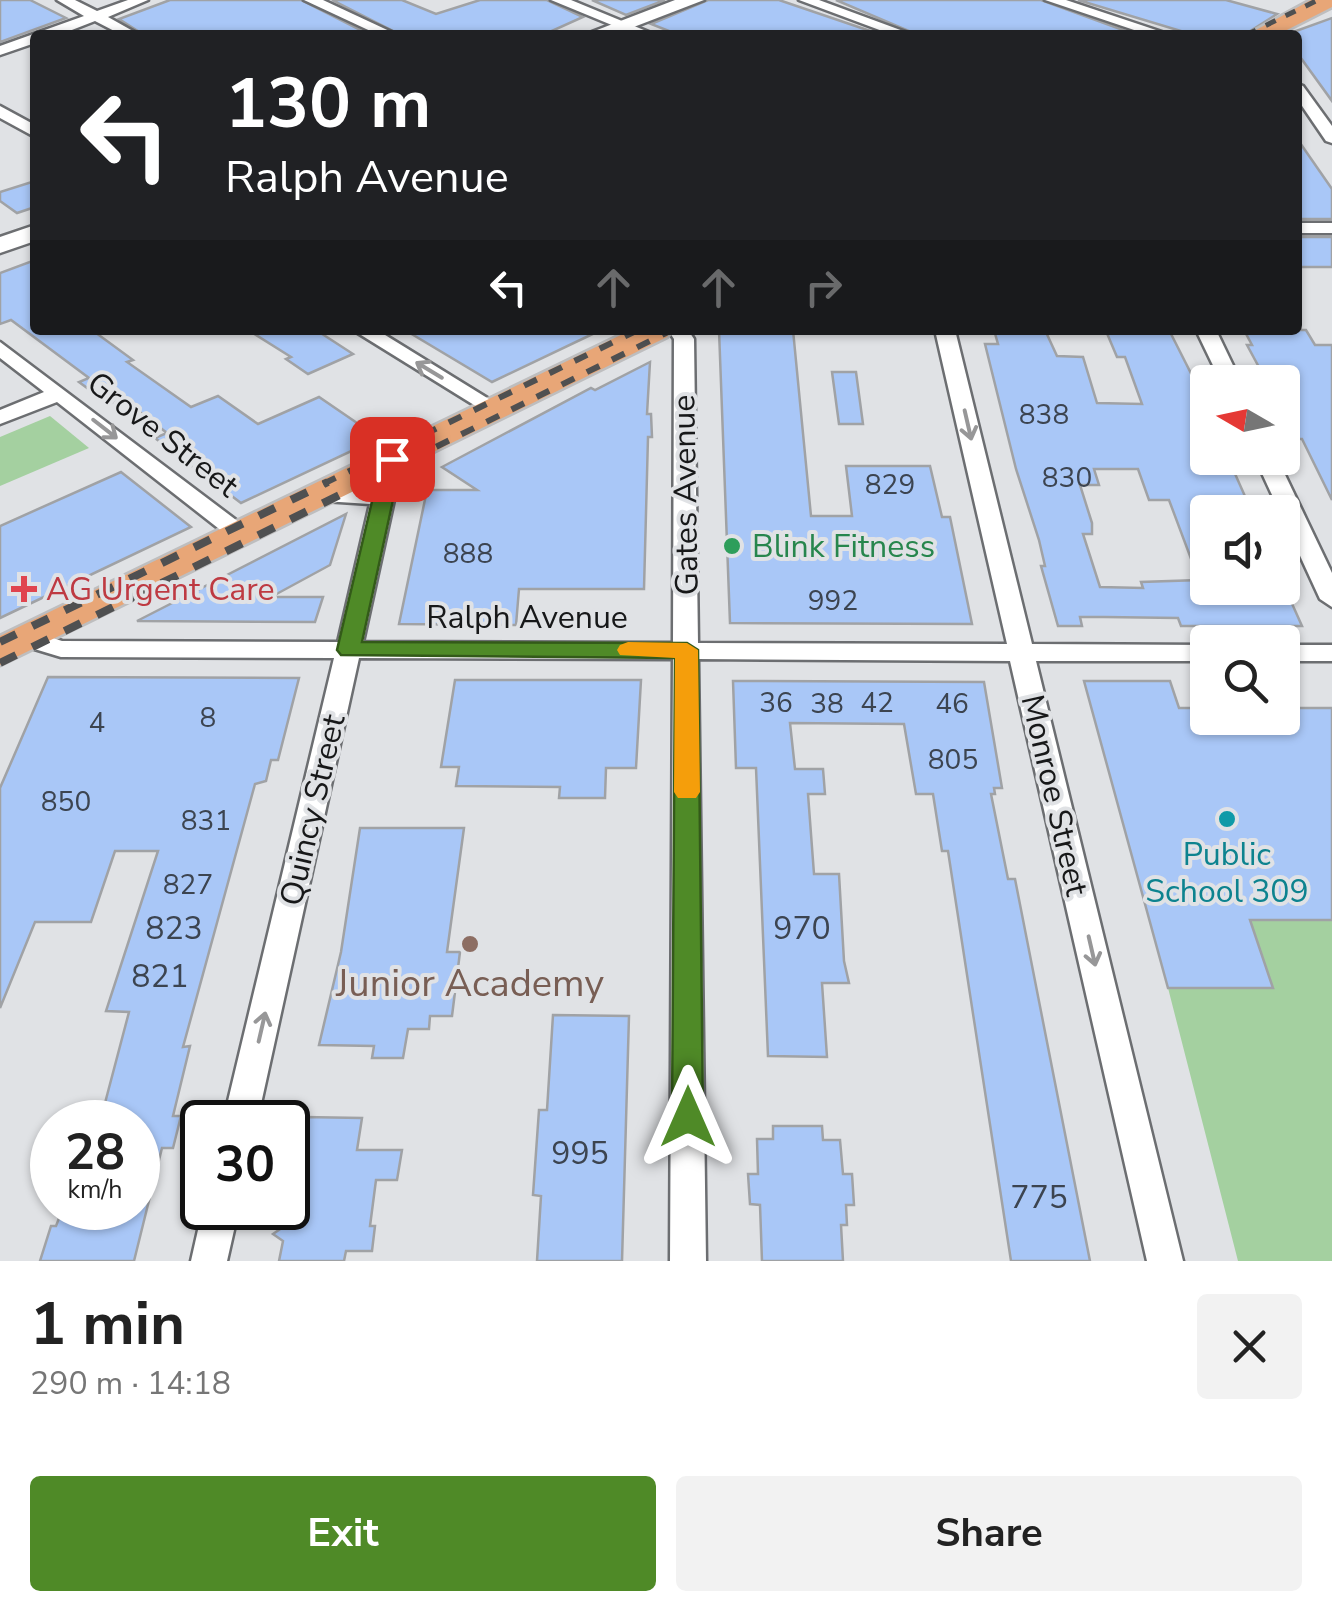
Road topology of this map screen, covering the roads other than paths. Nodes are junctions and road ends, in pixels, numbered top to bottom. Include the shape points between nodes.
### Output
1 (64, 0) edge
2 (141, 0) edge
3 (312, 0) edge
4 (558, 0) edge
5 (694, 0) edge
6 (806, 0) edge
7 (1052, 0) edge
8 (1316, 2) edge
9 (96, 16) junction
10 (622, 25) junction
11 (58, 30) edge
12 (123, 30) edge
13 (380, 30) edge
14 (608, 30) edge
15 (635, 30) edge
16 (893, 30) edge
17 (1148, 30) edge
18 (1270, 30) edge
19 (30, 40) edge
20 (0, 51) edge
21 (1302, 95) edge
22 (0, 111) edge
23 (30, 129) edge
24 (1332, 138) edge
25 (1302, 228) edge
26 (1332, 228) edge
27 (30, 234) edge
28 (0, 245) edge
29 (371, 335) edge
30 (646, 335) edge
31 (681, 335) edge
32 (946, 335) edge
33 (1208, 335) edge
34 (0, 348) edge
35 (1223, 365) edge
36 (59, 394) junction
37 (494, 409) junction
38 (0, 418) edge
39 (392, 459) junction
40 (1274, 475) edge
41 (324, 494) junction
42 (383, 498) junction
43 (240, 534) junction
44 (1332, 599) edge
45 (14, 645) edge
46 (349, 650) junction
47 (687, 650) junction
48 (1022, 652) junction
49 (1190, 653) edge
50 (1300, 653) edge
51 (1332, 654) edge
52 (245, 1100) edge
53 (216, 1230) edge
54 (209, 1261) edge
55 (688, 1261) edge
56 (1165, 1261) edge

1 - 9 street
2 - 9 street
3 - 13 street
4 - 10 street
5 - 10 main road
6 - 16 street
7 - 17 street
8 - 18 main road
9 - 11 street
9 - 12 street
10 - 14 main road
10 - 15 street
19 - 20 street
21 - 24 street
22 - 23 street
25 - 26 street
27 - 28 main road
37 -> 29 street
30 - 37 main road
31 - 47 street, Gates Avenue
32 -> 48 street, Monroe Street
33 - 35 street
34 - 36 street, Grove Street
36 - 38 street
36 -> 43 street, Grove Street
37 - 39 main road
39 - 41 main road
39 - 42 street, Quincy Street
40 - 44 street
41 - 42 street
41 - 43 main road
42 - 46 street, Quincy Street
43 - 45 main road
45 - 46 street, Ralph Avenue
46 - 47 street, Ralph Avenue
52 -> 46 street, Quincy Street
47 - 48 street, Ralph Avenue
47 - 55 street, Gates Avenue
48 - 49 street, Ralph Avenue
48 -> 56 street, Monroe Street
50 - 51 street
53 - 54 street

